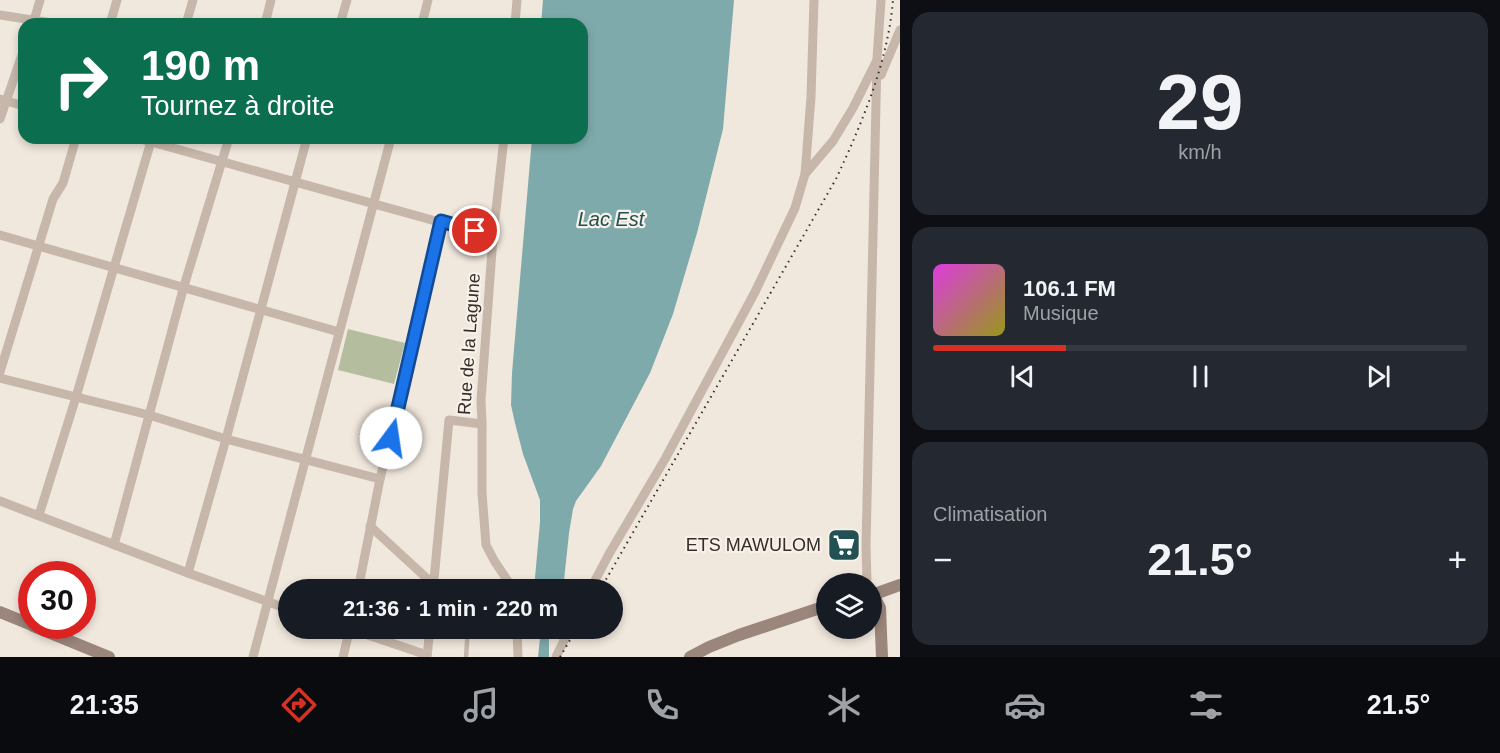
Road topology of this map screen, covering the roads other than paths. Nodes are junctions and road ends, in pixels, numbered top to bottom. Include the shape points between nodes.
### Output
1 (40, 0) edge
2 (117, 0) edge
3 (193, 0) edge
4 (272, 0) edge
5 (347, 0) edge
6 (428, 0) edge
7 (517, 0) edge
8 (814, 0) edge
9 (881, 0) edge
10 (0, 15) edge
11 (35, 18) edge
12 (112, 18) edge
13 (188, 18) edge
14 (267, 18) edge
15 (342, 18) edge
16 (424, 18) edge
17 (516, 18) edge
18 (18, 19) edge
19 (900, 30) edge
20 (878, 59) junction
21 (18, 64) edge
22 (878, 82) junction
23 (3, 100) edge
24 (18, 104) edge
25 (0, 119) edge
26 (74, 144) edge
27 (151, 144) edge
28 (165, 144) edge
29 (227, 144) edge
30 (305, 144) edge
31 (389, 144) edge
32 (503, 144) edge
33 (221, 162) junction
34 (805, 174) junction
35 (295, 182) junction
36 (374, 203) junction
37 (441, 221) junction
38 (0, 235) edge
39 (492, 237) junction
40 (38, 246) junction
41 (114, 267) junction
42 (184, 286) junction
43 (260, 308) junction
44 (339, 332) junction
45 (0, 372) edge
46 (0, 378) edge
47 (76, 398) junction
48 (149, 415) junction
49 (482, 424) junction
50 (226, 439) junction
51 (305, 460) junction
52 (381, 479) junction
53 (0, 501) edge
54 (39, 515) junction
55 (370, 526) junction
56 (114, 545) junction
57 (188, 573) junction
58 (869, 573) edge
59 (360, 579) edge
60 (425, 579) edge
61 (434, 579) edge
62 (507, 579) edge
63 (596, 579) edge
64 (900, 585) edge
65 (882, 589) edge
66 (267, 602) junction
67 (278, 606) edge
68 (816, 609) edge
69 (0, 612) edge
70 (18, 619) edge
71 (66, 639) edge
72 (347, 639) edge
73 (378, 639) edge
74 (429, 639) edge
75 (467, 639) edge
76 (518, 639) edge
77 (565, 639) edge
78 (881, 639) edge
79 (427, 656) edge
80 (109, 657) edge
81 (253, 657) edge
82 (343, 657) edge
83 (466, 657) edge
84 (518, 657) edge
85 (556, 657) edge
86 (690, 657) edge
87 (882, 657) edge

1 - 11 street
2 - 12 street
3 - 13 street
4 - 14 street
5 - 15 street
6 - 16 street
7 - 17 street
8 - 34 street
9 - 20 street
10 - 18 street
19 - 22 street
20 - 22 street
20 - 34 street via 838,133
21 - 23 street
22 - 58 street
23 - 24 street
23 - 25 street
26 - 40 street
27 - 41 street
28 - 33 street
29 - 33 street
30 - 35 street
31 - 36 street
32 - 39 street, Rue de la Lagune
33 - 35 street
33 - 42 street
34 - 63 street via 795,208 755,292
35 - 36 street
35 - 43 street
36 - 37 street
36 - 44 street
37 - 39 street
37 - 52 street
38 - 40 street
39 - 49 street, Rue de la Lagune
40 - 41 street
40 - 45 street
41 - 42 street
41 - 47 street
42 - 43 street
42 - 48 street
43 - 44 street
43 - 50 street
44 - 51 street
46 - 47 street
47 - 48 street
47 - 54 street
48 - 50 street
48 - 56 street
49 - 61 street, Rue de la Lagune via 449,420
49 - 62 street via 486,545
50 - 51 street
50 - 57 street
51 - 52 street
51 - 66 street
52 - 55 street
53 - 54 street
54 - 56 street
55 - 59 street
55 - 60 street
56 - 57 street
57 - 66 street
64 - 65 main road
66 - 67 street
66 - 81 street
68 - 86 main road via 739,635
69 - 70 main road
71 - 80 main road
72 - 82 street
73 - 79 street
74 - 79 street
75 - 83 lane
76 - 84 street
77 - 85 street
78 - 87 main road

